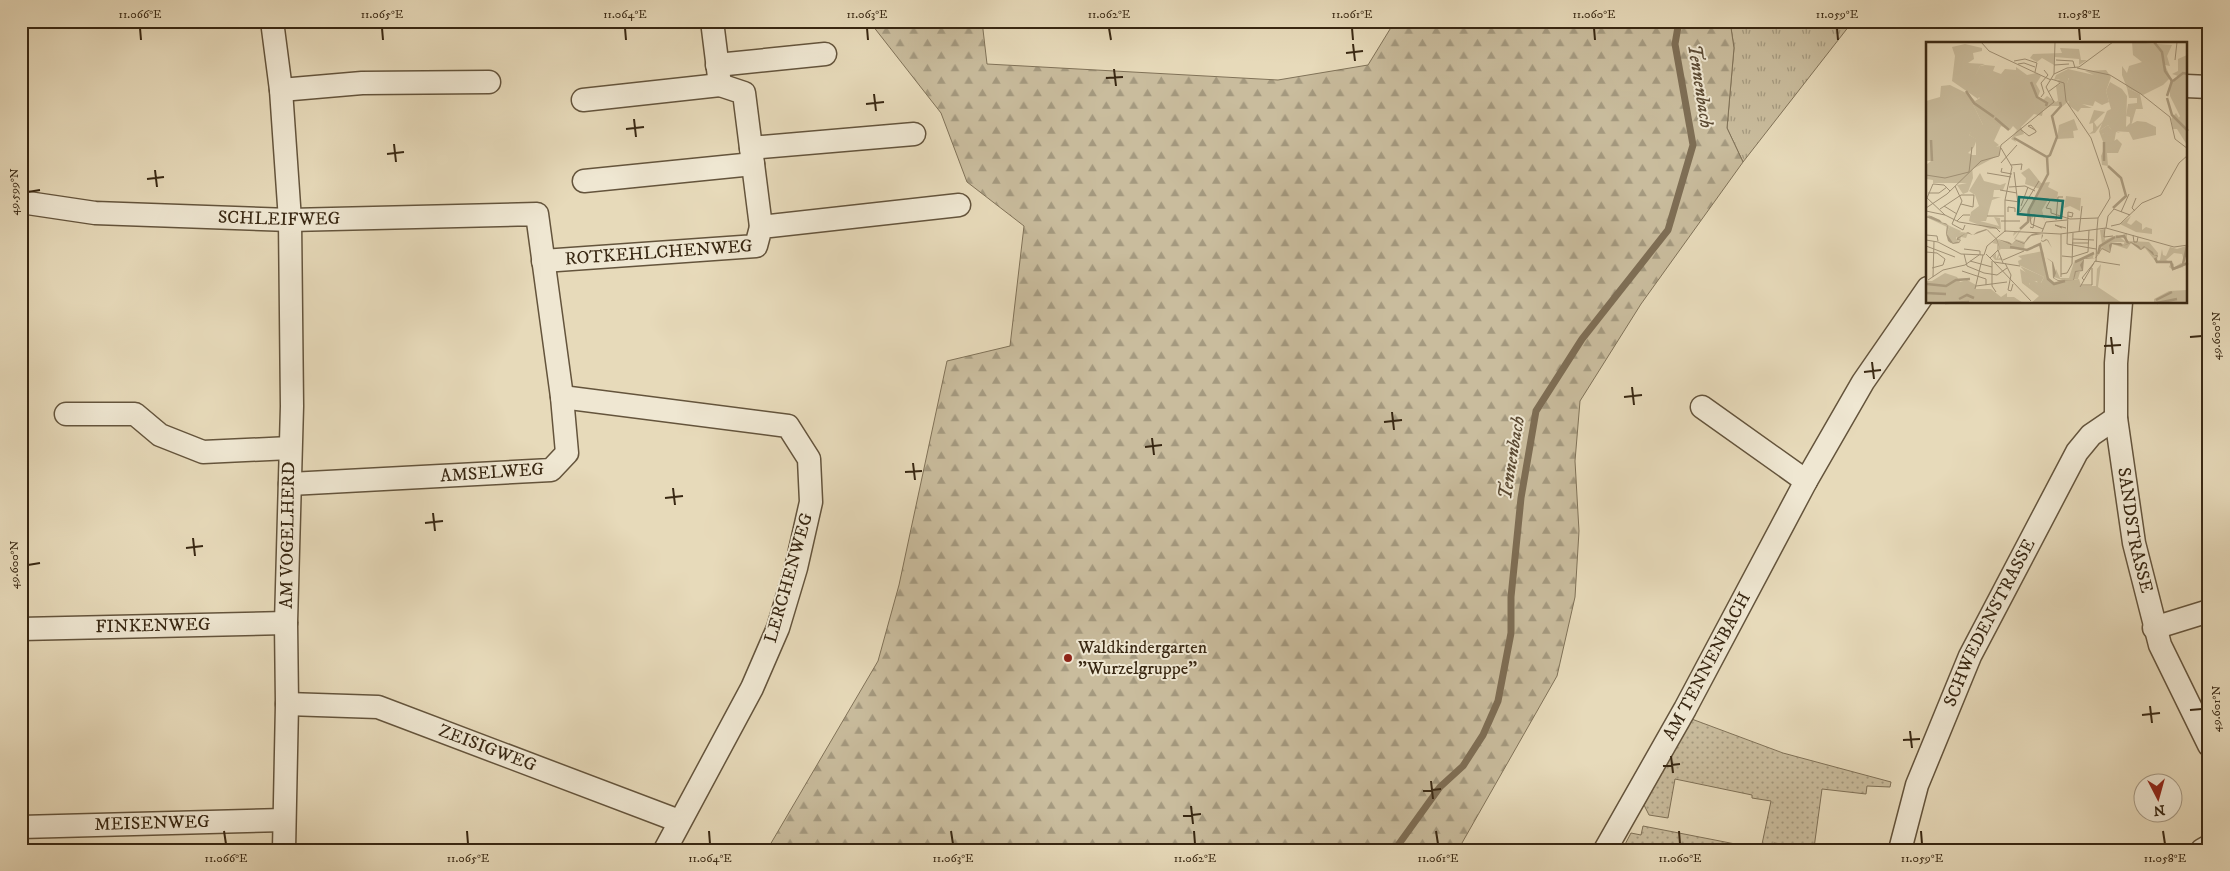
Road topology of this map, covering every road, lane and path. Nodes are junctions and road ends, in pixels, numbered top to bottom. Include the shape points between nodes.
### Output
1 (272, 21) edge
2 (712, 21) edge
3 (825, 54) dead end
4 (719, 75) junction
5 (489, 82) dead end
6 (2188, 86) edge
7 (2209, 87) edge
8 (281, 90) junction
9 (583, 100) dead end
10 (914, 134) dead end
11 (752, 156) junction
12 (584, 181) dead end
13 (21, 202) edge
14 (959, 205) dead end
15 (537, 214) joint
16 (290, 220) junction
17 (761, 227) junction
18 (543, 261) junction
19 (1926, 291) edge
20 (2122, 304) edge
21 (562, 397) junction
22 (1702, 407) dead end
23 (66, 414) dead end
24 (2116, 418) junction
25 (290, 448) junction
26 (1806, 481) junction
27 (290, 484) junction
28 (2209, 611) edge
29 (286, 622) junction
30 (2154, 628) junction
31 (21, 629) edge
32 (288, 704) junction
33 (2209, 745) edge
34 (284, 820) junction
35 (679, 821) junction
36 (21, 827) edge
37 (2209, 846) edge
38 (284, 850) edge
39 (665, 850) edge
40 (1605, 850) edge
41 (1900, 850) edge
42 (2202, 850) edge

1 - 8 street, AM VOGELHERD
2 - 4 street
3 - 4 street, ROTKEHLCHENWEG
4 - 9 street, ROTKEHLCHENWEG
4 - 11 street, ROTKEHLCHENWEG via 744,93
5 - 8 street via 362,83
6 - 7 street
8 - 16 street, AM VOGELHERD
10 - 11 street
11 - 12 street
11 - 17 street, ROTKEHLCHENWEG
13 - 16 street, SCHLEIFWEG via 95,213
14 - 17 street, ROTKEHLCHENWEG
15 - 16 street, SCHLEIFWEG
15 - 18 street, AMSELWEG
16 - 25 street, AM VOGELHERD
17 - 18 street, ROTKEHLCHENWEG via 756,246
18 - 21 street, AMSELWEG
19 - 26 street, AM TENNENBACH via 1863,382
20 - 24 street, SANDSTRASSE via 2116,363
21 - 27 street, AMSELWEG via 567,453 551,470
21 - 35 street, LERCHENWEG via 788,426 809,459 811,502 806,530 778,628 752,688
22 - 26 street
23 - 25 street via 134,414 160,436 203,452
24 - 30 street, SANDSTRASSE via 2134,544
24 - 41 street, SCHWEDENSTRASSE via 2092,435 2077,452 1970,656 1917,785
25 - 27 street, AM VOGELHERD
26 - 40 street, AM TENNENBACH via 1685,709
27 - 29 street, AM VOGELHERD
28 - 30 street
29 - 31 street, FINKENWEG
29 - 32 street, AM VOGELHERD
30 - 33 street, SANDSTRASSE via 2168,664
32 - 34 street, AM VOGELHERD
32 - 35 street, ZEISIGWEG via 378,707
34 - 36 street, MEISENWEG
34 - 38 street, AM VOGELHERD
35 - 39 street, LERCHENWEG
37 - 42 street

